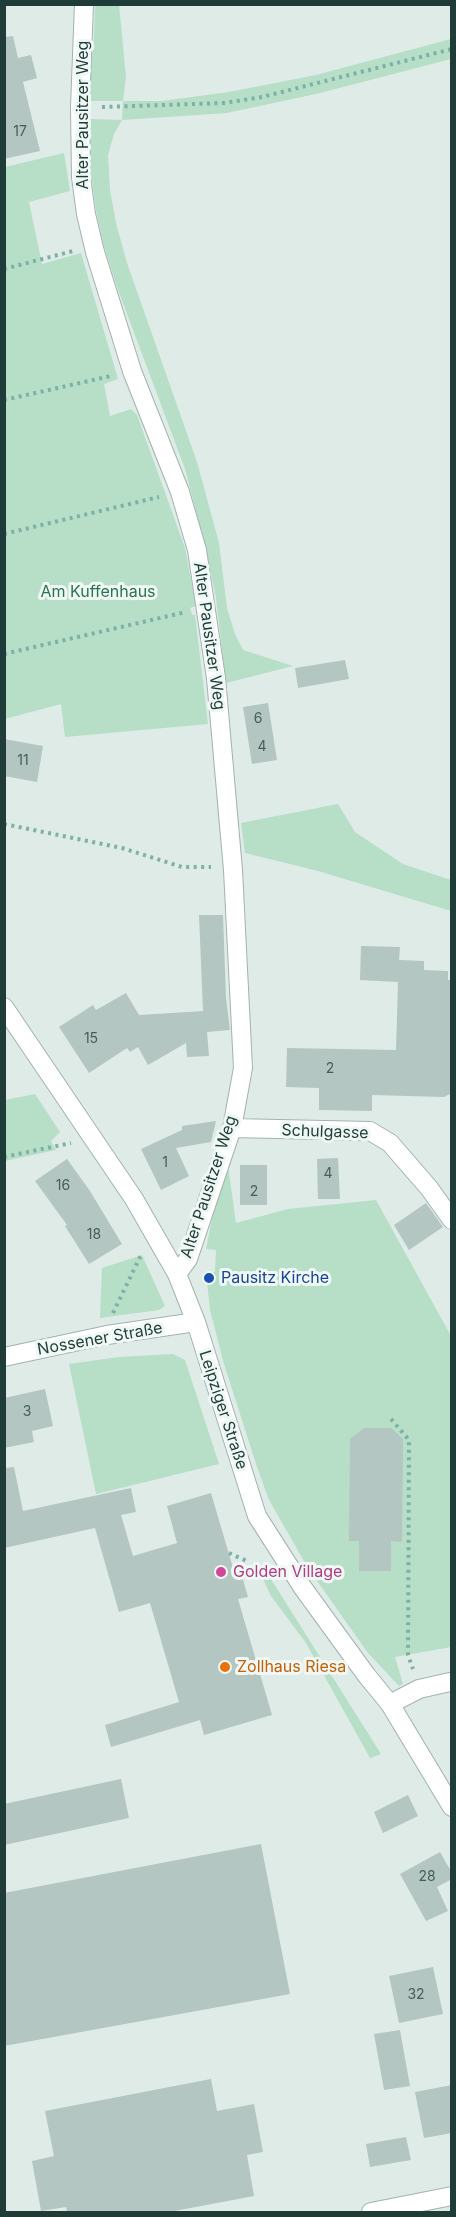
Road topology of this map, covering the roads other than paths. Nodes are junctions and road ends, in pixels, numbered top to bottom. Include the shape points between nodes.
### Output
1 (84, 4) edge
2 (4, 1007) edge
3 (232, 1128) junction
4 (452, 1220) edge
5 (177, 1274) junction
6 (196, 1322) junction
7 (4, 1357) edge
8 (450, 1682) dead end
9 (390, 1704) junction
10 (452, 1807) edge
11 (452, 2196) edge
12 (371, 2212) edge

1 - 3 street, Alter Pausitzer Weg via 81,177 93,243 132,371 198,549 207,607 222,733 243,1068
2 - 5 street, Leipziger Straße via 134,1199
3 - 4 street, Schulgasse via 370,1131 390,1143
3 - 5 street, Alter Pausitzer Weg via 188,1259
5 - 6 street, Leipziger Straße
6 - 7 street, Nossener Straße via 107,1335
6 - 9 street, Leipziger Straße via 257,1516 303,1588
8 - 9 street via 419,1689
9 - 10 street, Leipziger Straße
11 - 12 street

